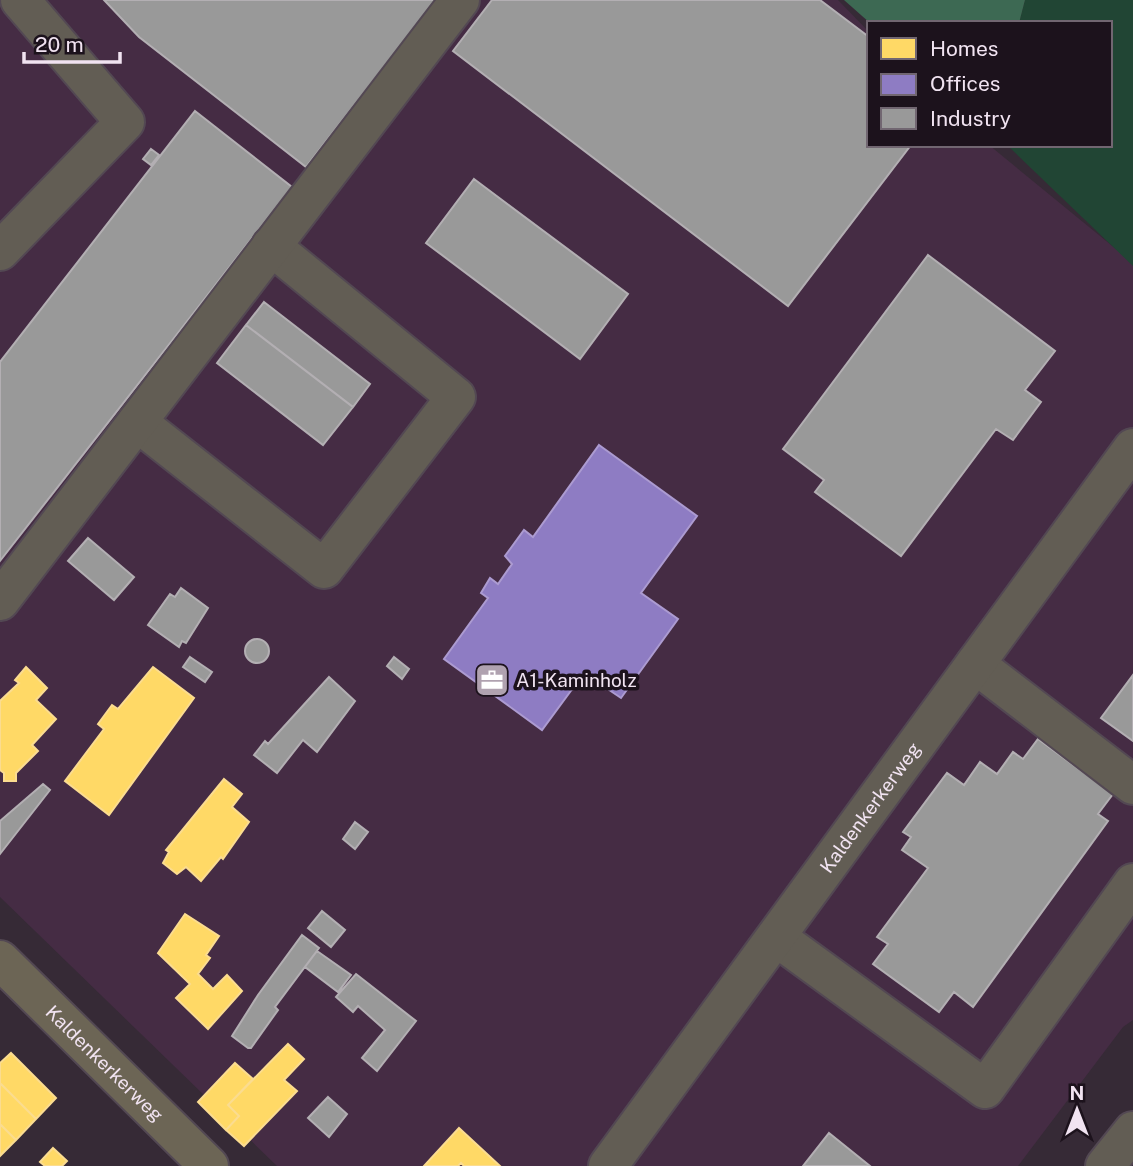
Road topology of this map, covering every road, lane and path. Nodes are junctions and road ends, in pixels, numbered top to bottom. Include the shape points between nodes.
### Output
1 (20, 0) edge
2 (460, 0) edge
3 (271, 246) junction
4 (0, 251) edge
5 (137, 422) junction
6 (1133, 449) edge
7 (0, 601) edge
8 (975, 664) junction
9 (1133, 785) edge
10 (1133, 883) edge
11 (776, 937) junction
12 (0, 960) edge
13 (1133, 1131) edge
14 (209, 1166) edge
15 (608, 1166) edge
16 (1105, 1166) edge

1 - 4 street via 125,122
2 - 3 street
3 - 5 street
3 - 5 street via 456,397 440,419 324,569
5 - 7 street
6 - 8 street, Kaldenkerkerweg
8 - 9 street
8 - 11 street, Kaldenkerkerweg
10 - 11 street via 985,1089
11 - 15 street, Kaldenkerkerweg
12 - 14 main road, Kaldenkerkerweg
13 - 16 street

